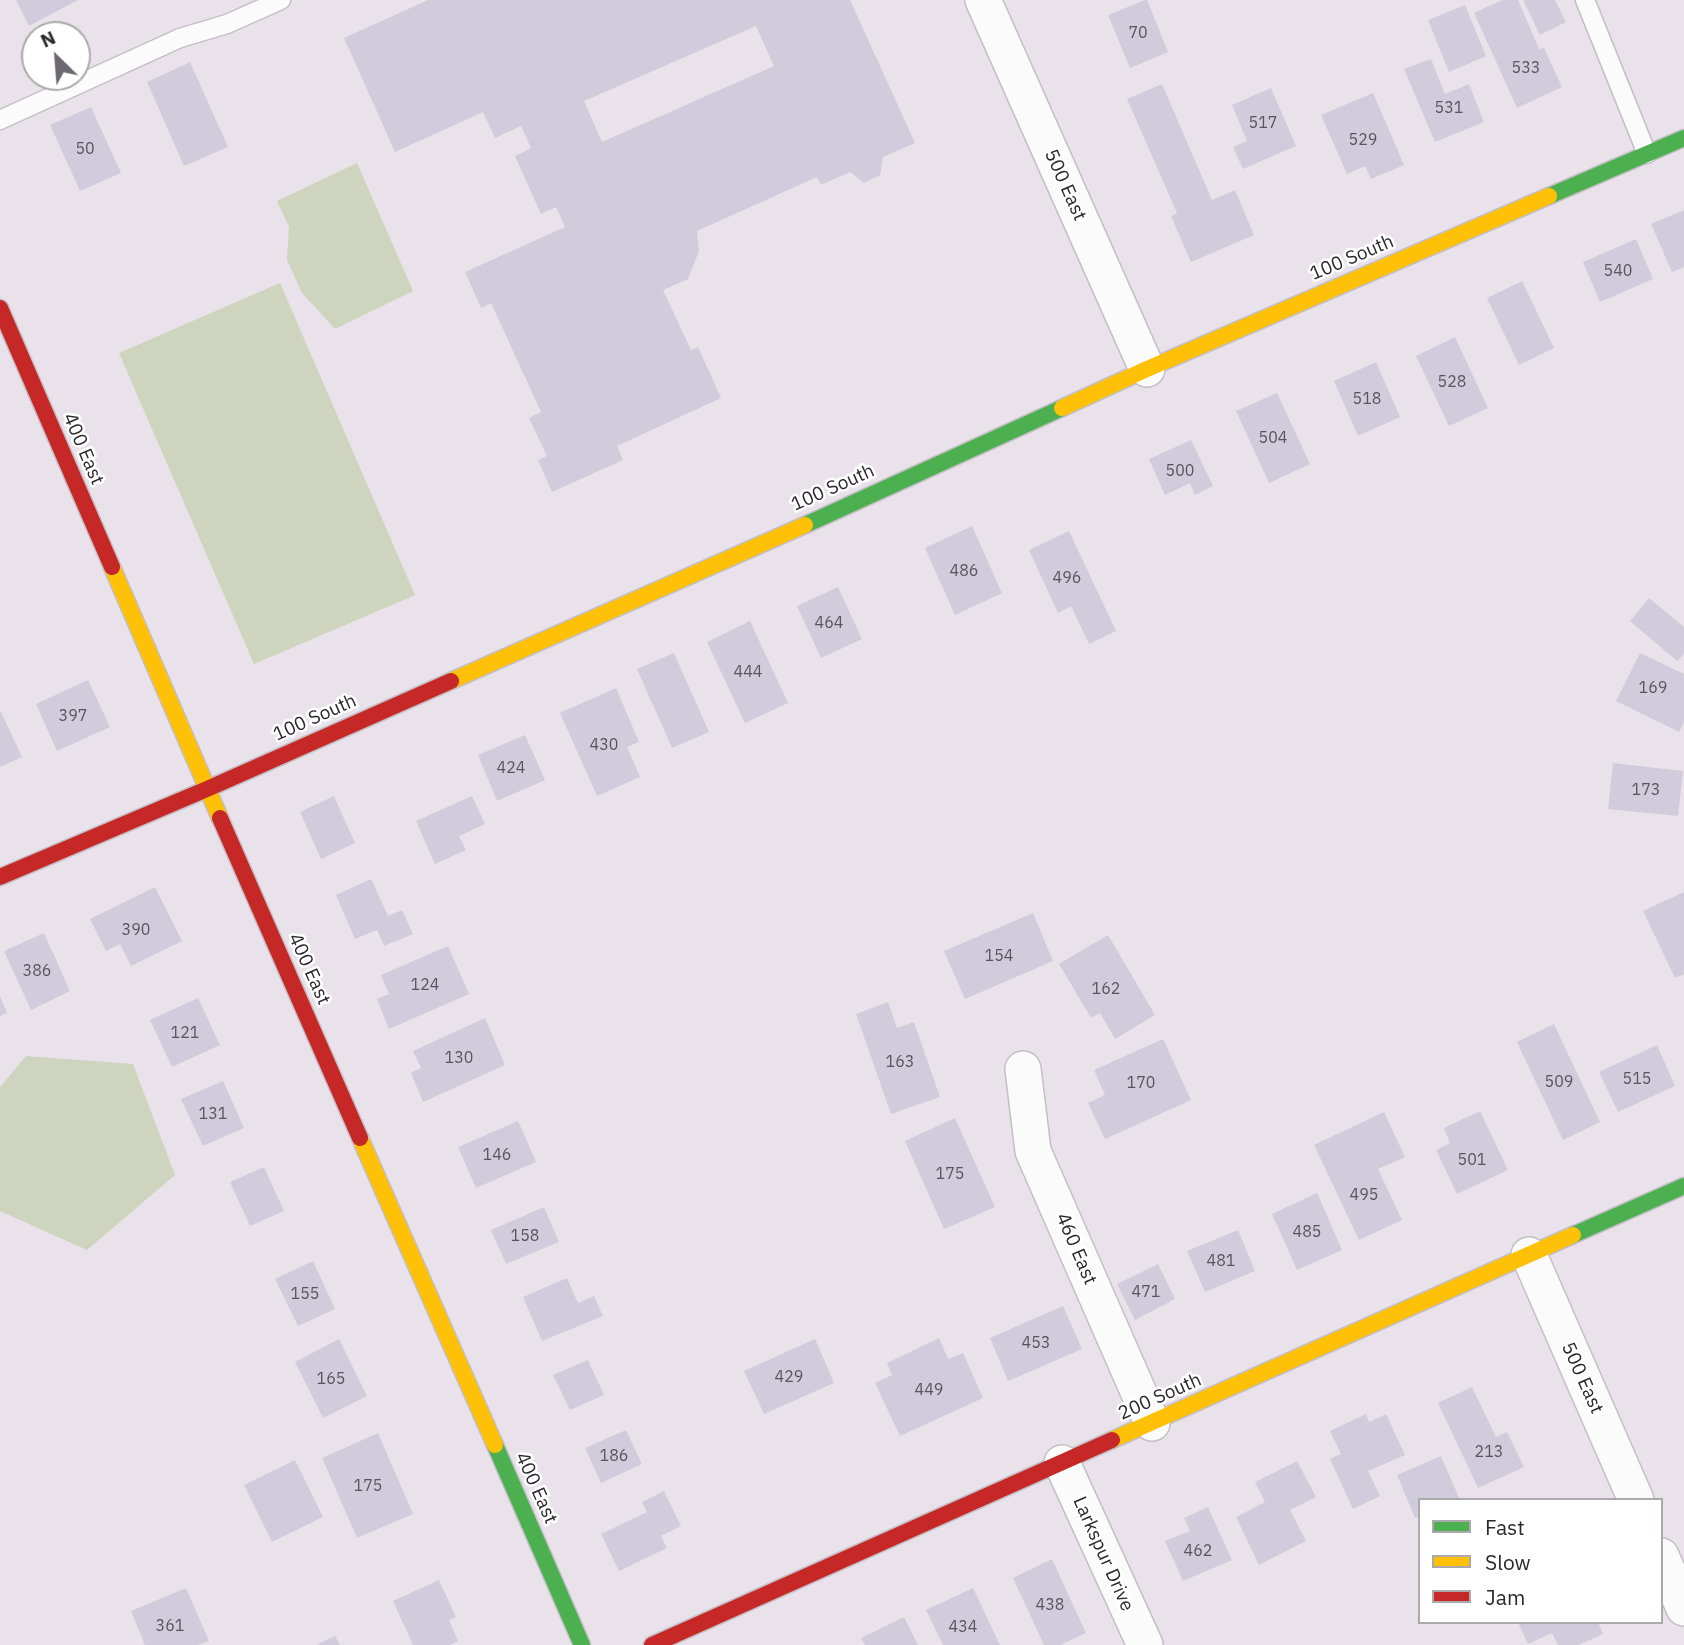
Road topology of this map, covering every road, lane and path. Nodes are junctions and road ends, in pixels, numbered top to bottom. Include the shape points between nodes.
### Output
1 (281, 0) edge
2 (983, 0) edge
3 (1585, 0) edge
4 (0, 120) edge
5 (1684, 138) edge
6 (1647, 154) junction
7 (0, 308) edge
8 (1147, 369) junction
9 (206, 789) junction
10 (0, 877) edge
11 (1023, 1069) dead end
12 (1684, 1186) edge
13 (1529, 1255) junction
14 (1152, 1423) junction
15 (1062, 1463) junction
16 (1635, 1498) edge
17 (1663, 1561) edge
18 (1684, 1608) edge
19 (582, 1645) edge
20 (652, 1645) edge
21 (1145, 1645) edge

1 - 4 lane via 180,38
2 - 8 street, 500 East
3 - 6 lane
5 - 6 street, 100 South
6 - 8 street, 100 South
7 - 9 street, 400 East
8 - 9 street, 100 South
9 - 10 street, 100 South
9 - 19 street, 400 East
11 - 14 street, 460 East via 1033,1151
12 - 13 street, 200 South
13 - 14 street, 200 South
13 - 16 street, 500 East
14 - 15 street, 200 South
15 - 20 street, 200 South
15 - 21 street, Larkspur Drive
17 - 18 street

